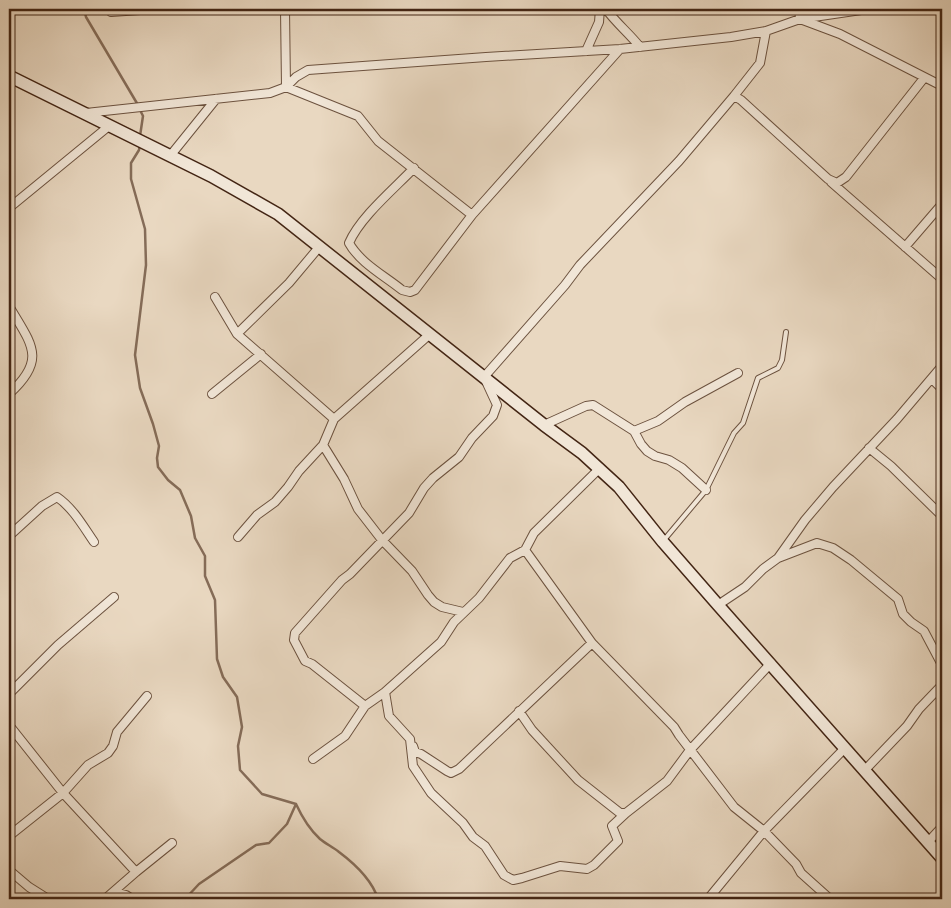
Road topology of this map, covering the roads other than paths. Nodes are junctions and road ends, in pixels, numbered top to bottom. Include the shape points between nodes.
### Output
1 (155, 9) edge
2 (285, 9) edge
3 (600, 9) edge
4 (606, 9) edge
5 (799, 9) edge
6 (868, 9) edge
7 (111, 12) dead end
8 (800, 19) junction
9 (766, 31) junction
10 (640, 47) junction
11 (620, 49) junction
12 (586, 51) junction
13 (9, 76) edge
14 (924, 78) junction
15 (942, 86) edge
16 (286, 87) junction
17 (734, 96) junction
18 (216, 99) junction
19 (84, 113) junction
20 (109, 126) junction
21 (170, 156) junction
22 (414, 168) junction
23 (828, 179) junction
24 (942, 204) edge
25 (9, 208) edge
26 (472, 215) junction
27 (320, 246) junction
28 (905, 247) junction
29 (363, 259) junction
30 (352, 272) junction
31 (942, 279) edge
32 (214, 297) dead end
33 (9, 306) edge
34 (786, 332) dead end
35 (237, 334) junction
36 (430, 334) junction
37 (261, 354) junction
38 (942, 366) edge
39 (738, 373) dead end
40 (484, 377) junction
41 (932, 379) junction
42 (942, 389) edge
43 (9, 394) edge
44 (212, 394) dead end
45 (334, 418) junction
46 (544, 425) junction
47 (634, 431) junction
48 (323, 445) junction
49 (870, 448) junction
50 (600, 468) junction
51 (706, 490) junction
52 (942, 516) edge
53 (9, 536) edge
54 (238, 537) dead end
55 (382, 540) junction
56 (94, 542) dead end
57 (663, 542) junction
58 (525, 550) junction
59 (778, 558) junction
60 (114, 597) dead end
61 (718, 605) junction
62 (463, 612) junction
63 (592, 643) junction
64 (771, 663) junction
65 (942, 665) edge
66 (942, 685) edge
67 (385, 692) junction
68 (9, 694) edge
69 (147, 696) dead end
70 (365, 706) junction
71 (519, 711) junction
72 (9, 725) edge
73 (410, 739) junction
74 (845, 748) junction
75 (690, 750) junction
76 (312, 759) dead end
77 (864, 771) junction
78 (63, 793) junction
79 (626, 812) junction
80 (942, 827) edge
81 (764, 831) junction
82 (9, 836) edge
83 (928, 842) junction
84 (172, 843) dead end
85 (942, 858) edge
86 (9, 870) edge
87 (136, 872) junction
88 (115, 892) junction
89 (48, 899) edge
90 (105, 899) edge
91 (132, 899) edge
92 (708, 899) edge
93 (830, 899) edge

1 - 7 street
2 - 16 street
3 - 12 street via 599,22
4 - 10 street
5 - 8 street
6 - 8 street
8 - 9 street
8 - 14 street via 840,34
9 - 10 street via 731,38
9 - 17 street via 760,63
10 - 11 street
11 - 12 street
11 - 26 street
12 - 16 street via 308,70
13 - 19 main road
14 - 15 street
14 - 23 street via 846,177 837,182
16 - 18 street
16 - 22 street via 358,116 378,141
17 - 23 street
17 - 40 street via 672,168 580,264
18 - 19 street
18 - 21 street
19 - 20 main road
20 - 21 main road
20 - 25 street
21 - 27 main road via 263,205
22 - 26 street
22 - 29 street via 352,235 349,243
23 - 28 street
24 - 28 street
26 - 29 street via 415,290 402,290
27 - 30 main road
27 - 35 street via 289,283
28 - 31 street
29 - 30 street
30 - 36 main road
32 - 35 street
33 - 43 street via 31,344 33,357 29,370
34 - 51 lane via 778,368 758,378 743,423 734,433
35 - 37 street
36 - 40 main road
36 - 45 street
37 - 44 street
37 - 45 street
38 - 41 street
39 - 47 street via 658,421
40 - 46 main road
40 - 55 street via 497,406 492,416 459,457 424,488 409,513
41 - 42 street
41 - 49 street
45 - 48 street
46 - 47 street via 586,406 593,406
46 - 50 main road
47 - 51 street via 647,451 670,460
48 - 54 street via 275,502 257,515
48 - 55 street via 358,509
49 - 52 street
49 - 59 street via 805,520
50 - 57 main road
50 - 58 street via 534,533
51 - 57 lane
53 - 56 street via 57,497
55 - 62 street via 412,571 434,602
55 - 70 street via 299,627 294,640 304,661
57 - 61 main road
58 - 62 street via 510,558 479,598
58 - 63 street
59 - 61 street
59 - 65 street via 817,543 851,560 898,600 903,614 924,631
60 - 68 street via 58,645
61 - 64 main road
62 - 67 street via 441,642
63 - 71 street
63 - 75 street via 674,727
64 - 74 main road
64 - 75 street
66 - 77 street
67 - 70 street
67 - 73 street via 390,716
69 - 78 street via 117,732 108,752 88,765
70 - 76 street via 344,736
71 - 73 street via 460,769 451,773 415,752
71 - 79 street via 532,730 586,788 620,813
72 - 78 street
73 - 79 street via 413,766 431,793 485,846 504,874 513,880 554,866 587,869 594,865 618,841 612,826
74 - 77 main road
74 - 81 street
75 - 79 street via 667,781
75 - 81 street via 734,807
77 - 83 main road
78 - 82 street
78 - 87 street
80 - 83 street
81 - 92 street
81 - 93 street via 801,873
83 - 85 main road
84 - 87 street
86 - 89 street
87 - 88 street
88 - 90 street
88 - 91 street

